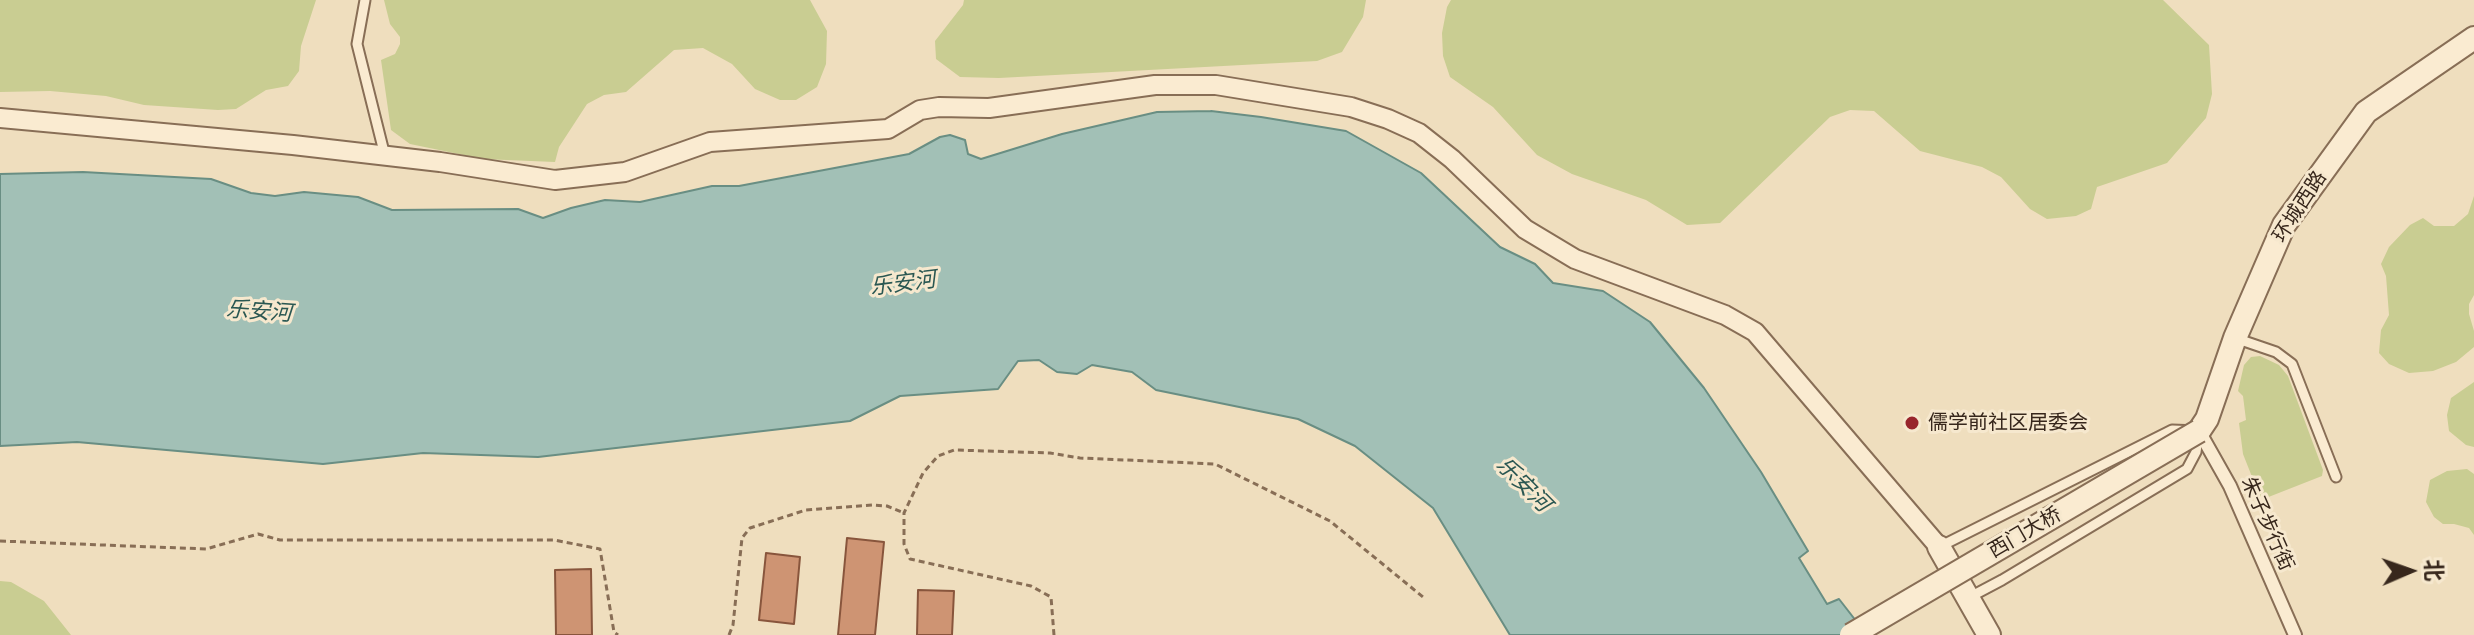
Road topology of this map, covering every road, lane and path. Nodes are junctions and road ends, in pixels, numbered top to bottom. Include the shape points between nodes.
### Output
1 (365, 0) edge
2 (2474, 38) edge
3 (0, 118) edge
4 (385, 156) junction
5 (2235, 338) junction
6 (2199, 431) junction
7 (2336, 477) dead end
8 (904, 513) junction
9 (0, 541) edge
10 (1939, 547) junction
11 (1423, 597) dead end
12 (1968, 598) junction
13 (618, 635) edge
14 (729, 635) edge
15 (1054, 635) edge
16 (1851, 635) edge
17 (1989, 635) edge
18 (2295, 635) edge

1 - 4 lane via 357,44
2 - 5 street, 环城西路 via 2366,112 2284,225
3 - 4 street
4 - 10 street via 555,180 625,172 710,142 888,129 920,110 989,108 1155,85 1216,85 1351,107 1419,133 1525,229 1575,259 1725,315 1755,332
5 - 6 street, 环城西路
5 - 7 lane via 2276,352 2292,364
6 - 10 lane via 2172,430
6 - 12 lane via 2187,469
6 - 16 street, 西门大桥, bridge
6 - 18 street, 朱子步行街 via 2230,486
8 - 11 path via 923,473 938,456 954,450 1215,464 1330,521
8 - 14 path via 872,505 806,510 750,528 742,538
8 - 15 path via 904,544 910,559 1031,586 1051,597
9 - 13 path via 206,549 258,534 280,540 554,540 600,549
10 - 12 street
12 - 17 street

